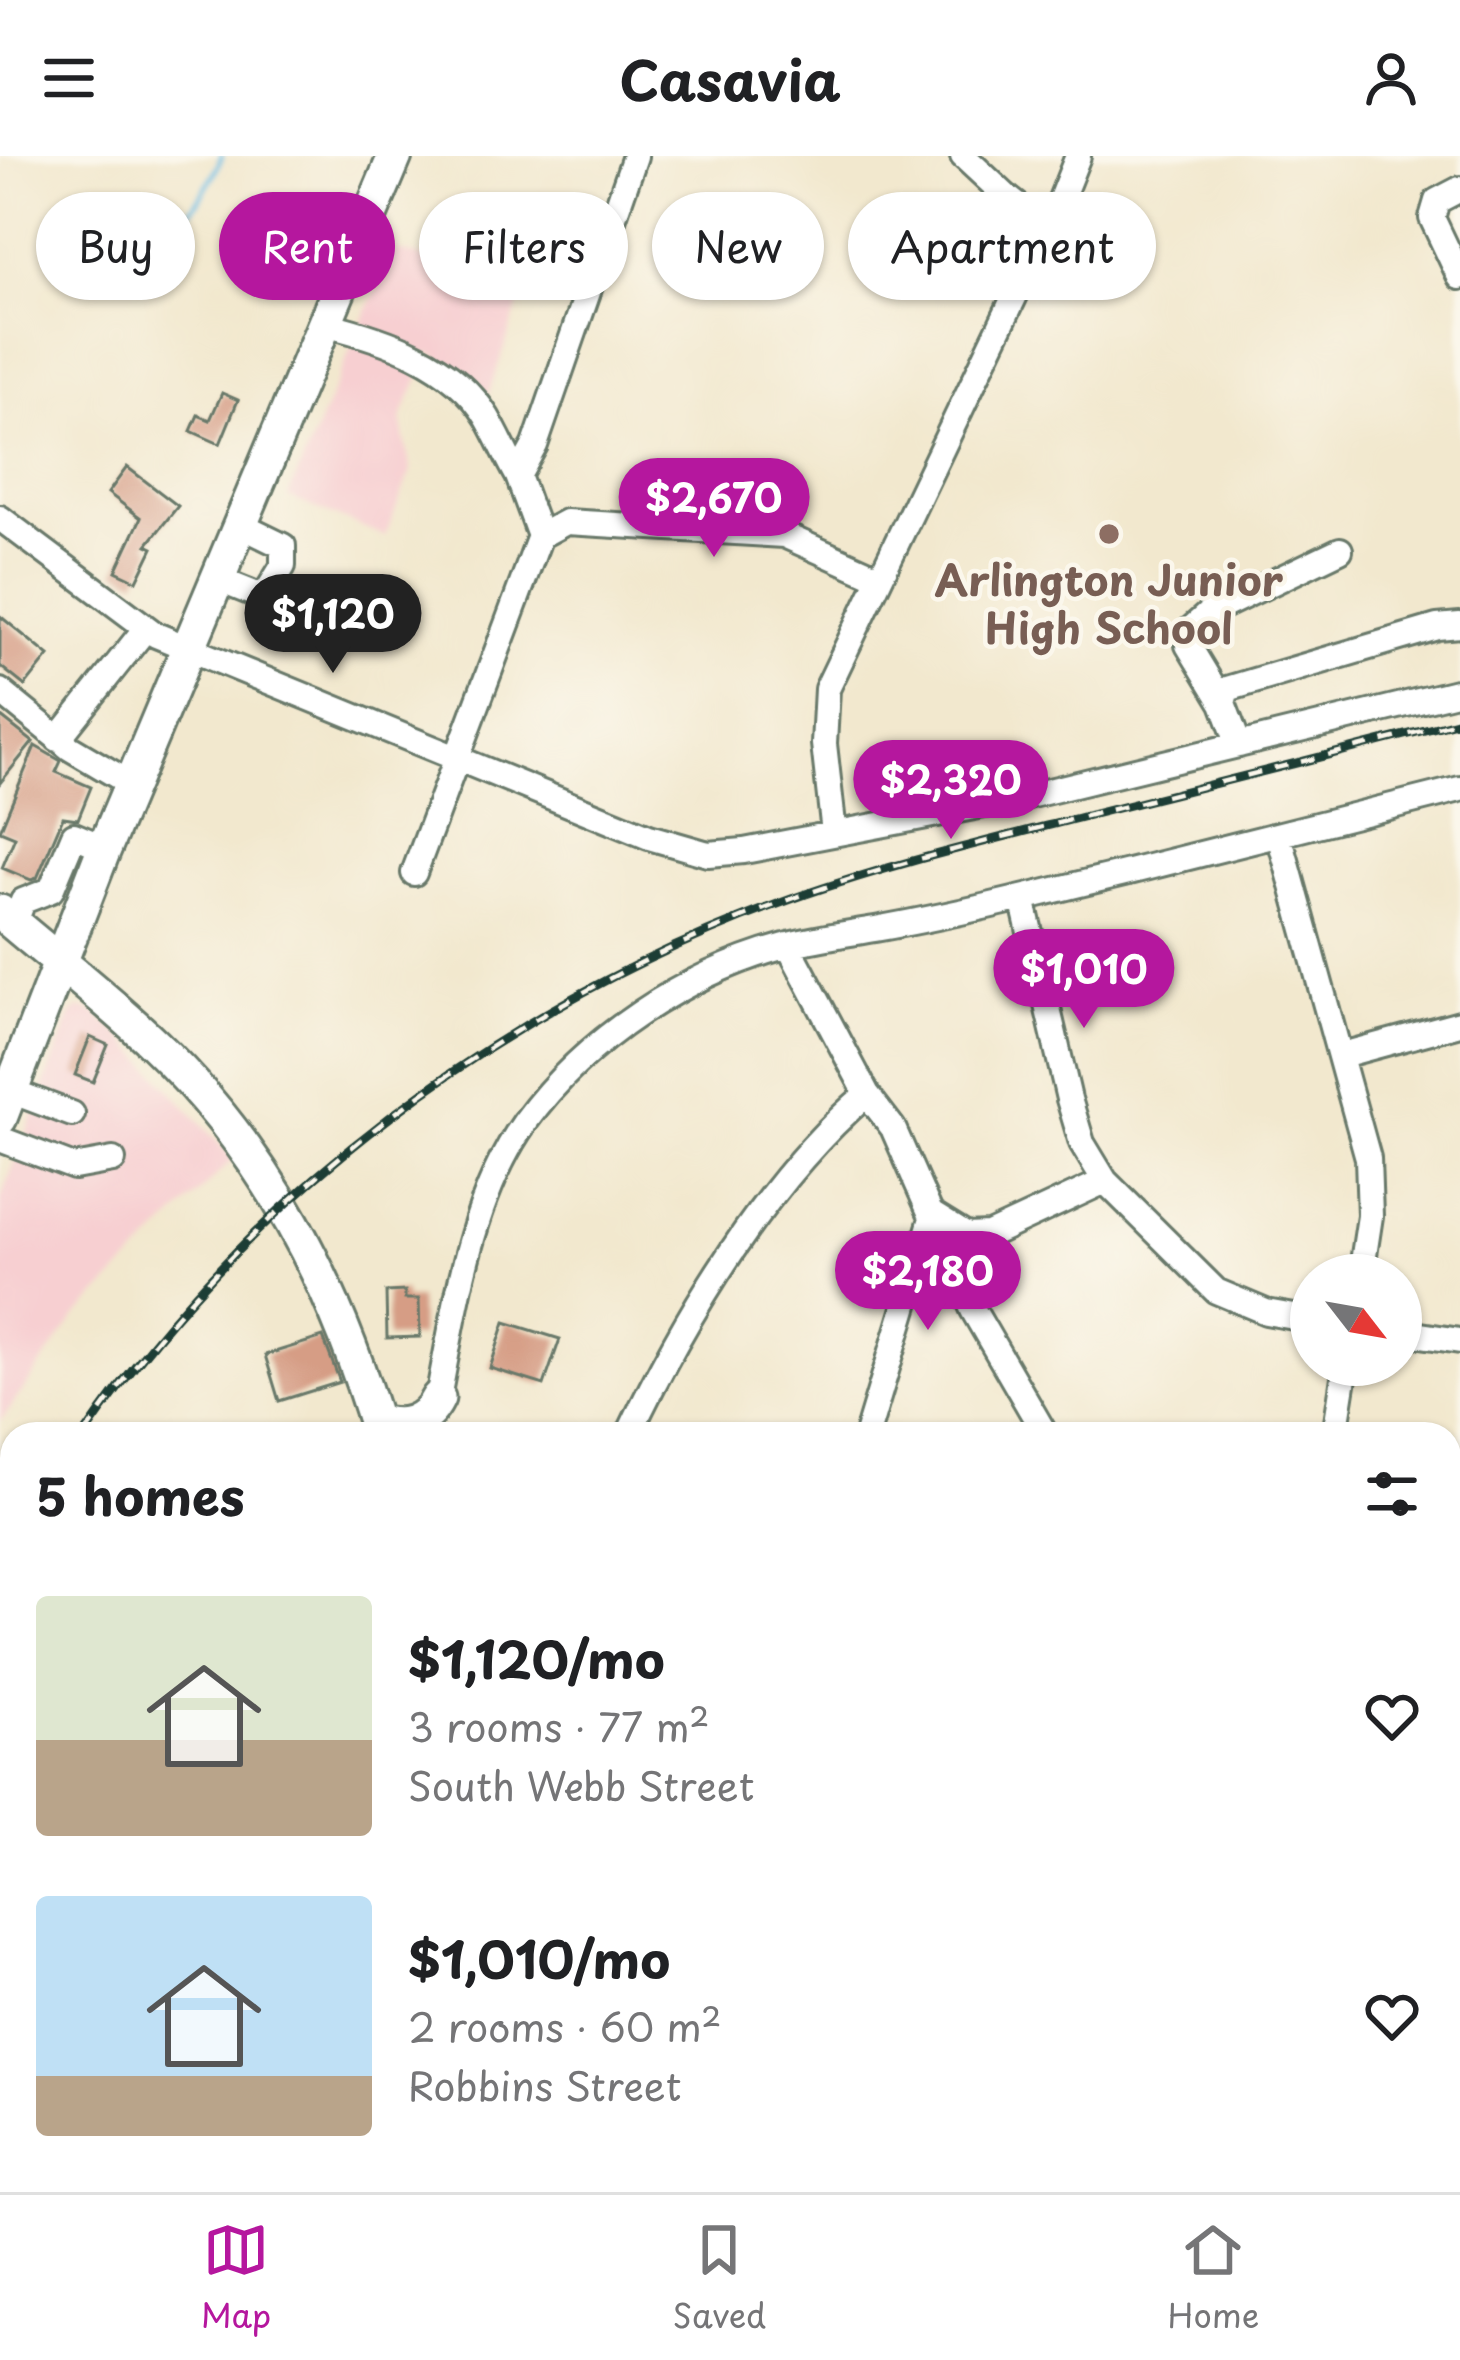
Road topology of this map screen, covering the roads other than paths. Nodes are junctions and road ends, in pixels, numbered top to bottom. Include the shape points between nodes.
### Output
1 (395, 156) edge
2 (635, 156) edge
3 (963, 156) edge
4 (1078, 156) edge
5 (1460, 189) edge
6 (1002, 192) edge
7 (1062, 192) edge
8 (1460, 278) edge
9 (1012, 300) edge
10 (325, 324) junction
11 (518, 476) junction
12 (0, 518) edge
13 (239, 525) junction
14 (540, 536) junction
15 (1340, 550) dead end
16 (880, 578) junction
17 (218, 579) junction
18 (1460, 625) edge
19 (146, 628) junction
20 (189, 649) junction
21 (1460, 691) edge
22 (0, 692) edge
23 (1223, 703) junction
24 (58, 739) junction
25 (1239, 745) junction
26 (455, 758) junction
27 (131, 784) junction
28 (1460, 789) edge
29 (835, 833) junction
30 (1279, 835) junction
31 (104, 848) junction
32 (414, 873) dead end
33 (1022, 898) junction
34 (7, 918) edge
35 (788, 945) junction
36 (61, 964) junction
37 (1460, 1023) edge
38 (1342, 1054) junction
39 (867, 1094) junction
40 (5, 1104) edge
41 (72, 1114) dead end
42 (0, 1139) edge
43 (113, 1160) dead end
44 (1105, 1181) junction
45 (933, 1215) junction
46 (1364, 1254) edge
47 (1290, 1316) edge
48 (1422, 1335) edge
49 (1460, 1341) edge
50 (1343, 1386) edge
51 (438, 1398) junction
52 (375, 1422) edge
53 (414, 1422) edge
54 (433, 1422) edge
55 (635, 1422) edge
56 (871, 1422) edge
57 (1038, 1422) edge
58 (1337, 1422) edge

1 - 10 main road
2 - 11 street
3 - 6 street
4 - 7 street
5 - 8 street via 1437,200 1432,218
9 - 16 street
10 - 11 street via 439,368 485,414
10 - 13 main road
11 - 14 street
12 - 19 street
13 - 17 main road
13 - 17 street via 283,546 283,566 257,595
14 - 16 street via 566,522 771,533
14 - 26 street
15 - 23 street via 1191,628 1188,646
16 - 29 street via 827,689 824,744
17 - 20 main road
18 - 23 street via 1227,689
19 - 20 street
19 - 24 street
20 - 26 street
20 - 27 main road
21 - 25 street
22 - 24 street
23 - 25 street
24 - 27 street
25 - 29 street
26 - 29 street via 686,851 743,851
26 - 32 street
27 - 31 main road
28 - 30 street
30 - 33 street
30 - 38 street
31 - 34 street via 74,835 51,890
31 - 36 main road
33 - 35 street
33 - 44 street via 1069,1099
34 - 36 main road
35 - 39 street
35 - 51 street via 644,1012 587,1052 523,1125 477,1226
36 - 40 main road
36 - 52 main road via 151,1041 257,1162 348,1334
37 - 38 street
38 - 46 street via 1368,1158
39 - 45 street via 893,1128
39 - 55 street via 796,1162 764,1207
40 - 41 street
42 - 43 street via 74,1167
44 - 45 street via 989,1235 967,1236
44 - 47 street via 1216,1291
45 - 56 street
45 - 57 street via 973,1310
48 - 49 street
50 - 58 street
51 - 53 main road
51 - 54 main road

